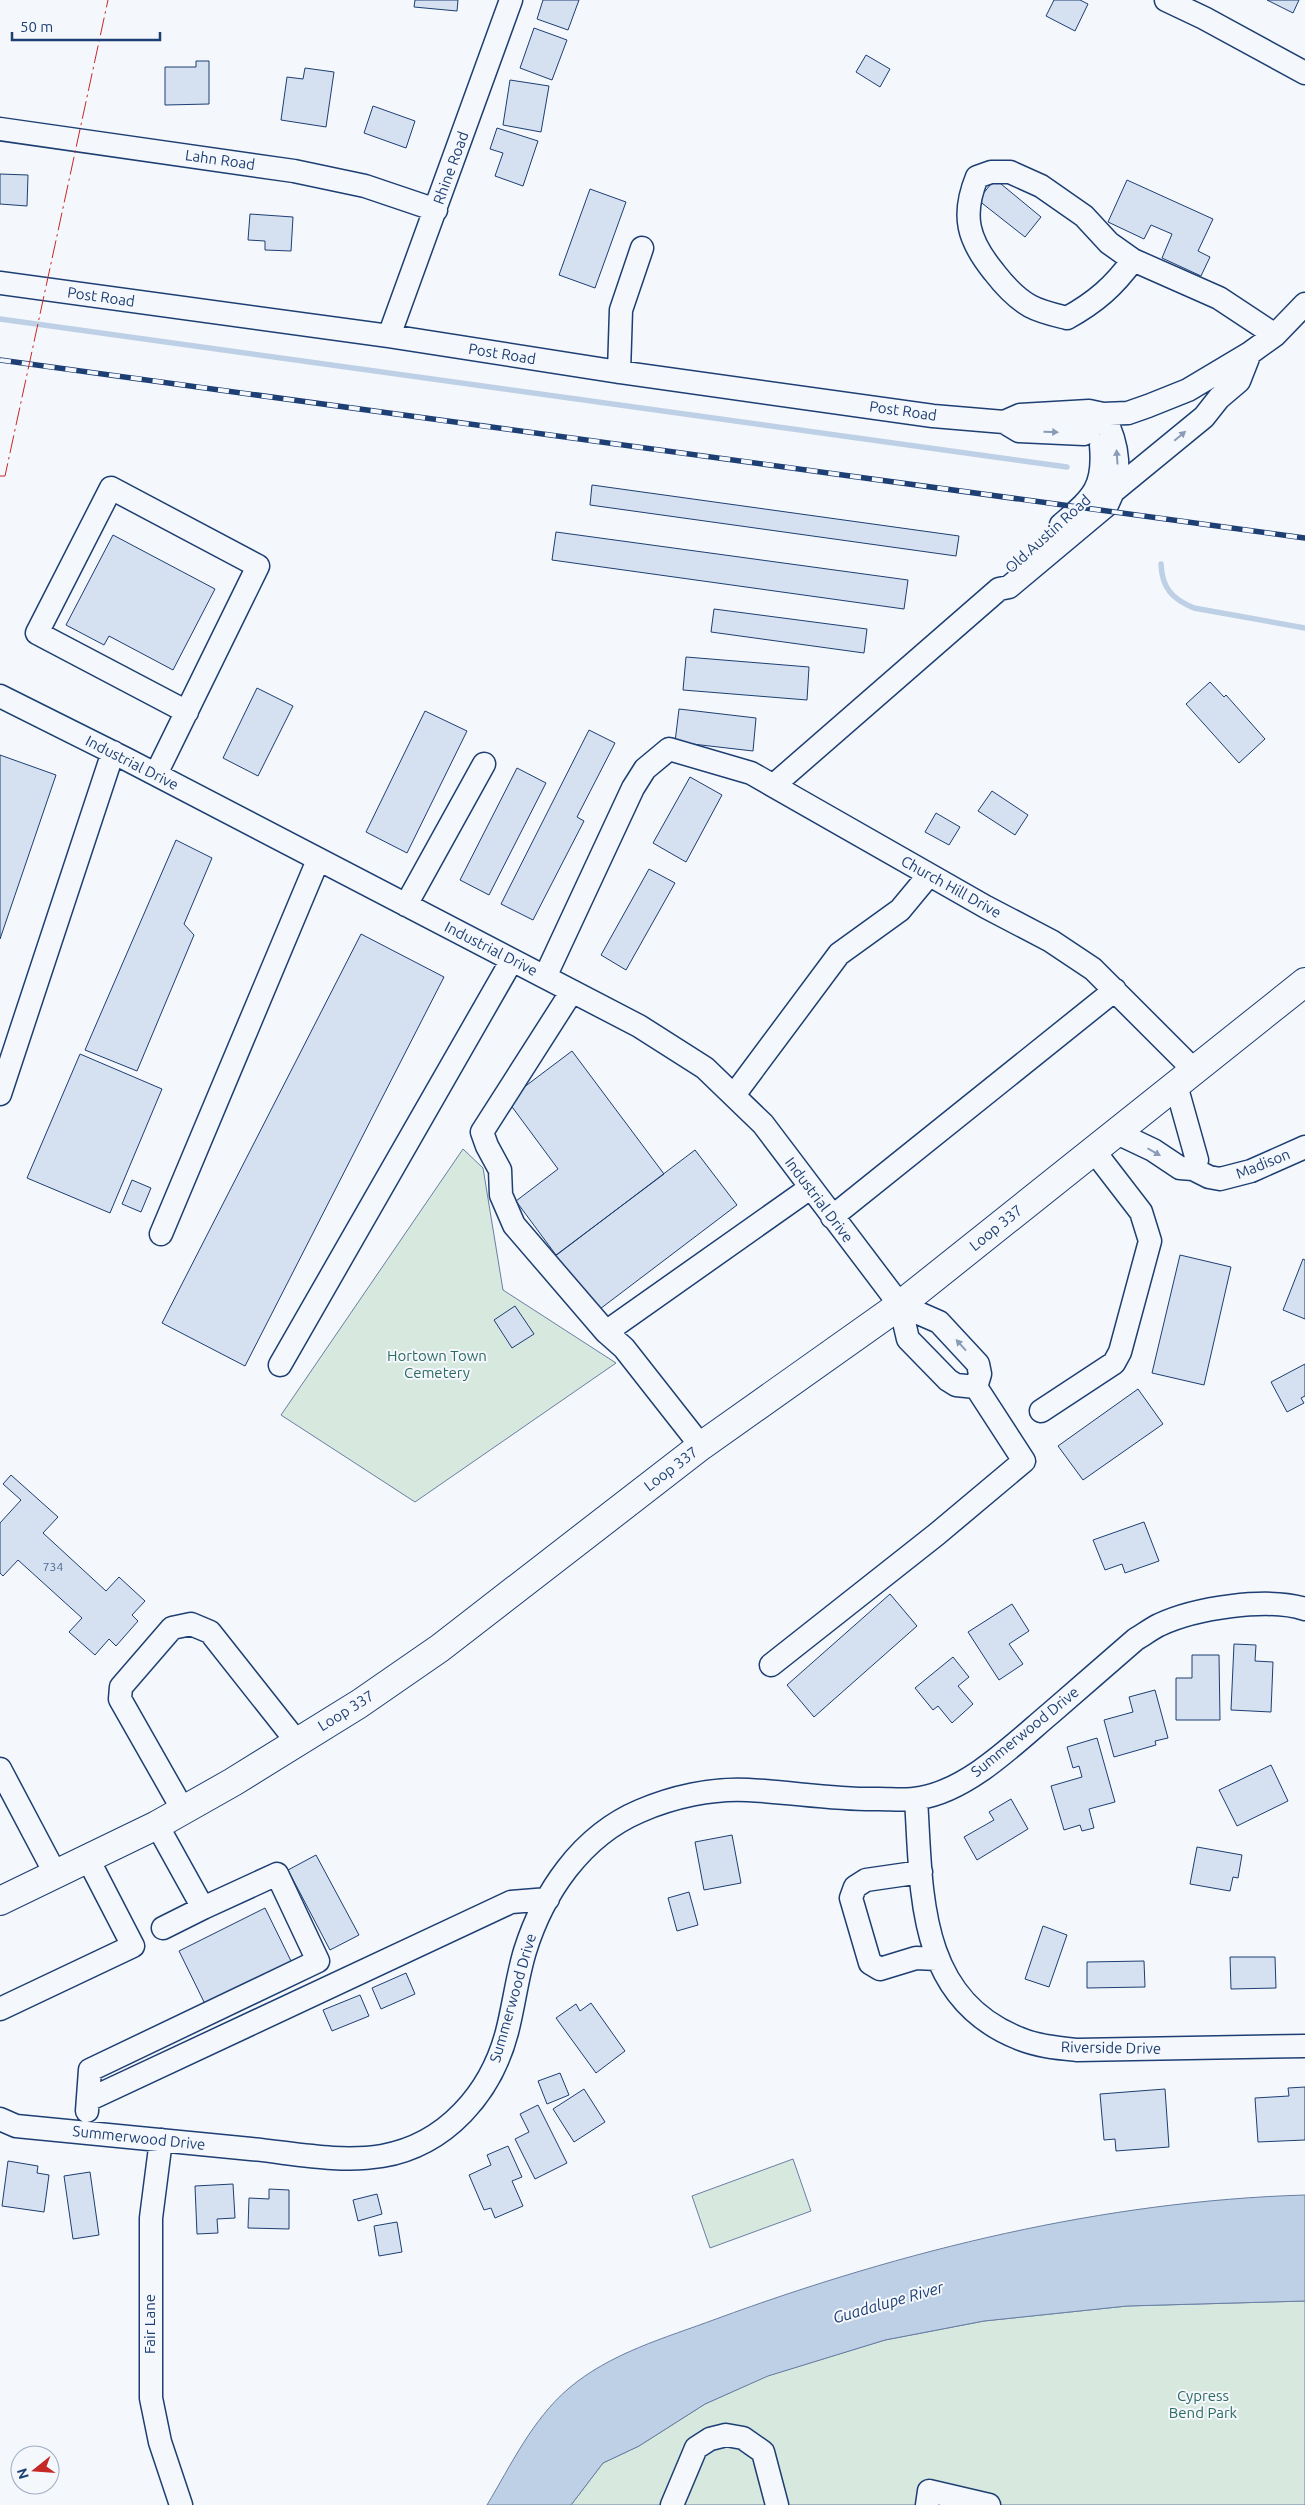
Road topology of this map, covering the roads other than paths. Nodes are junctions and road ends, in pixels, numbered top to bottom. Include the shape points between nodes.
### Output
1 (511, 0) edge
2 (1166, 0) edge
3 (1305, 73) edge
4 (0, 129) edge
5 (436, 210) junction
6 (642, 248) dead end
7 (1134, 260) junction
8 (0, 283) edge
9 (1305, 304) edge
10 (1275, 335) junction
11 (389, 336) junction
12 (1250, 353) junction
13 (619, 372) junction
14 (1103, 414) junction
15 (1115, 490) junction
16 (999, 589) junction
17 (0, 696) edge
18 (186, 712) junction
19 (113, 752) junction
20 (484, 764) dead end
21 (156, 774) junction
22 (774, 785) junction
23 (318, 860) junction
24 (929, 875) junction
25 (406, 905) junction
26 (512, 960) junction
27 (545, 978) junction
28 (1305, 982) edge
29 (572, 991) junction
30 (1119, 993) junction
31 (1185, 1078) junction
32 (0, 1094) edge
33 (734, 1095) junction
34 (1115, 1132) junction
35 (1305, 1147) edge
36 (1094, 1151) junction
37 (1193, 1169) junction
38 (810, 1188) junction
39 (832, 1217) junction
40 (161, 1234) dead end
41 (900, 1305) junction
42 (606, 1332) junction
43 (280, 1365) dead end
44 (976, 1386) junction
45 (1041, 1411) dead end
46 (701, 1446) junction
47 (1305, 1609) edge
48 (771, 1665) dead end
49 (297, 1742) junction
50 (0, 1769) edge
51 (916, 1798) junction
52 (183, 1810) junction
53 (157, 1825) junction
54 (88, 1859) junction
55 (921, 1872) junction
56 (56, 1875) junction
57 (548, 1899) junction
58 (0, 1901) edge
59 (203, 1908) junction
60 (163, 1928) dead end
61 (937, 1959) junction
62 (0, 2009) edge
63 (1305, 2046) edge
64 (88, 2100) junction
65 (0, 2119) edge
66 (85, 2133) junction
67 (161, 2140) junction
68 (181, 2505) edge
69 (672, 2505) edge
70 (777, 2505) edge
71 (927, 2505) edge
72 (990, 2505) edge

1 - 5 street, Rhine Road
2 - 3 street
4 - 5 street, Lahn Road via 303,172 365,186
5 - 11 street, Rhine Road
6 - 13 street via 621,310
7 - 7 street via 1109,243 1084,216 1041,186 1010,172 991,172 977,177 968,215 971,236 978,252 1001,282 1032,307 1067,318 1115,284
7 - 10 street via 1220,298
8 - 11 street, Post Road
9 - 10 street
10 - 12 street
11 - 13 street, Post Road
12 - 14 street via 1188,390 1128,413
15 -> 12 street via 1204,417 1239,381
13 - 14 street, Post Road via 933,416 1004,422 1020,415 1089,411
15 -> 14 street, Old Austin Road via 1117,450
14 - 16 street, Old Austin Road via 1100,441 1102,472 1091,497 1002,576
15 - 16 street, Old Austin Road via 1103,509 1009,587
16 - 22 street, Old Austin Road
17 - 19 street, Industrial Drive
18 - 18 street via 258,566 111,488 37,633
18 - 21 street
19 - 21 street, Industrial Drive
19 - 32 street
20 - 25 street
21 - 23 street, Industrial Drive
22 - 24 street, Church Hill Drive
22 - 27 street, Church Hill Drive via 751,772 669,749 645,769 633,788
23 - 25 street, Industrial Drive
23 - 40 street
24 - 30 street, Church Hill Drive via 1051,940 1093,969
24 - 33 street via 900,910 839,954
25 - 26 street, Industrial Drive
26 - 27 street, Industrial Drive
26 - 43 street
27 - 29 street, Industrial Drive
28 - 31 main road, Loop 337
29 - 33 street, Industrial Drive via 674,1047 705,1068
29 - 42 street via 482,1132 500,1170 501,1194 514,1225
30 - 31 street
30 - 39 street
31 - 34 main road, Loop 337
31 - 37 street via 1197,1160
33 - 38 street, Industrial Drive via 762,1124
34 - 36 main road, Loop 337
34 -> 37 street, Madison via 1153,1150 1180,1168
35 - 37 street, Madison via 1234,1177 1209,1177
36 - 41 main road, Loop 337
36 - 45 street via 1141,1212 1150,1241 1120,1352 1114,1363
38 - 39 street, Industrial Drive
38 - 42 street
39 - 41 street, Industrial Drive
41 - 44 street via 908,1339 948,1380 956,1385
44 -> 41 street via 980,1374 978,1364 939,1322
41 - 46 main road, Loop 337
42 - 46 street via 624,1348
44 - 48 street via 1024,1461
46 - 49 main road, Loop 337 via 440,1648
47 - 51 street, Summerwood Drive via 1276,1604 1224,1607 1159,1625 1136,1639 973,1776 944,1791
49 - 52 main road, Loop 337
49 - 52 street via 210,1632 191,1624 172,1628 121,1687 120,1699
50 - 56 street
51 - 55 street, Riverside Drive
51 - 57 street, Summerwood Drive via 843,1800 746,1790 703,1793 670,1800 637,1812 587,1847 562,1873
52 - 53 main road, Loop 337
53 - 54 main road, Loop 337
53 - 59 street
54 - 56 main road, Loop 337
54 - 62 street via 133,1946
55 - 61 street, Riverside Drive via 923,1908
55 - 61 street via 866,1880 855,1887 851,1898 870,1963 880,1968 916,1958
56 - 58 main road, Loop 337
57 - 64 street via 511,1902
57 - 67 street, Summerwood Drive via 535,1922 524,1954 506,2035 494,2068 482,2091 463,2113 428,2139 399,2152 360,2158
59 - 60 street
59 - 64 street via 277,1874 318,1961 90,2070
61 - 63 street, Riverside Drive via 969,2007 988,2022 1018,2038 1044,2046 1077,2050 1136,2050
64 - 66 street
65 - 66 street, Summerwood Drive via 16,2126
66 - 67 street, Summerwood Drive
67 - 68 street, Fair Lane via 151,2218 151,2398 160,2442
69 - 70 street via 696,2448 710,2439 726,2435 743,2438 763,2452
71 - 72 street via 929,2491

